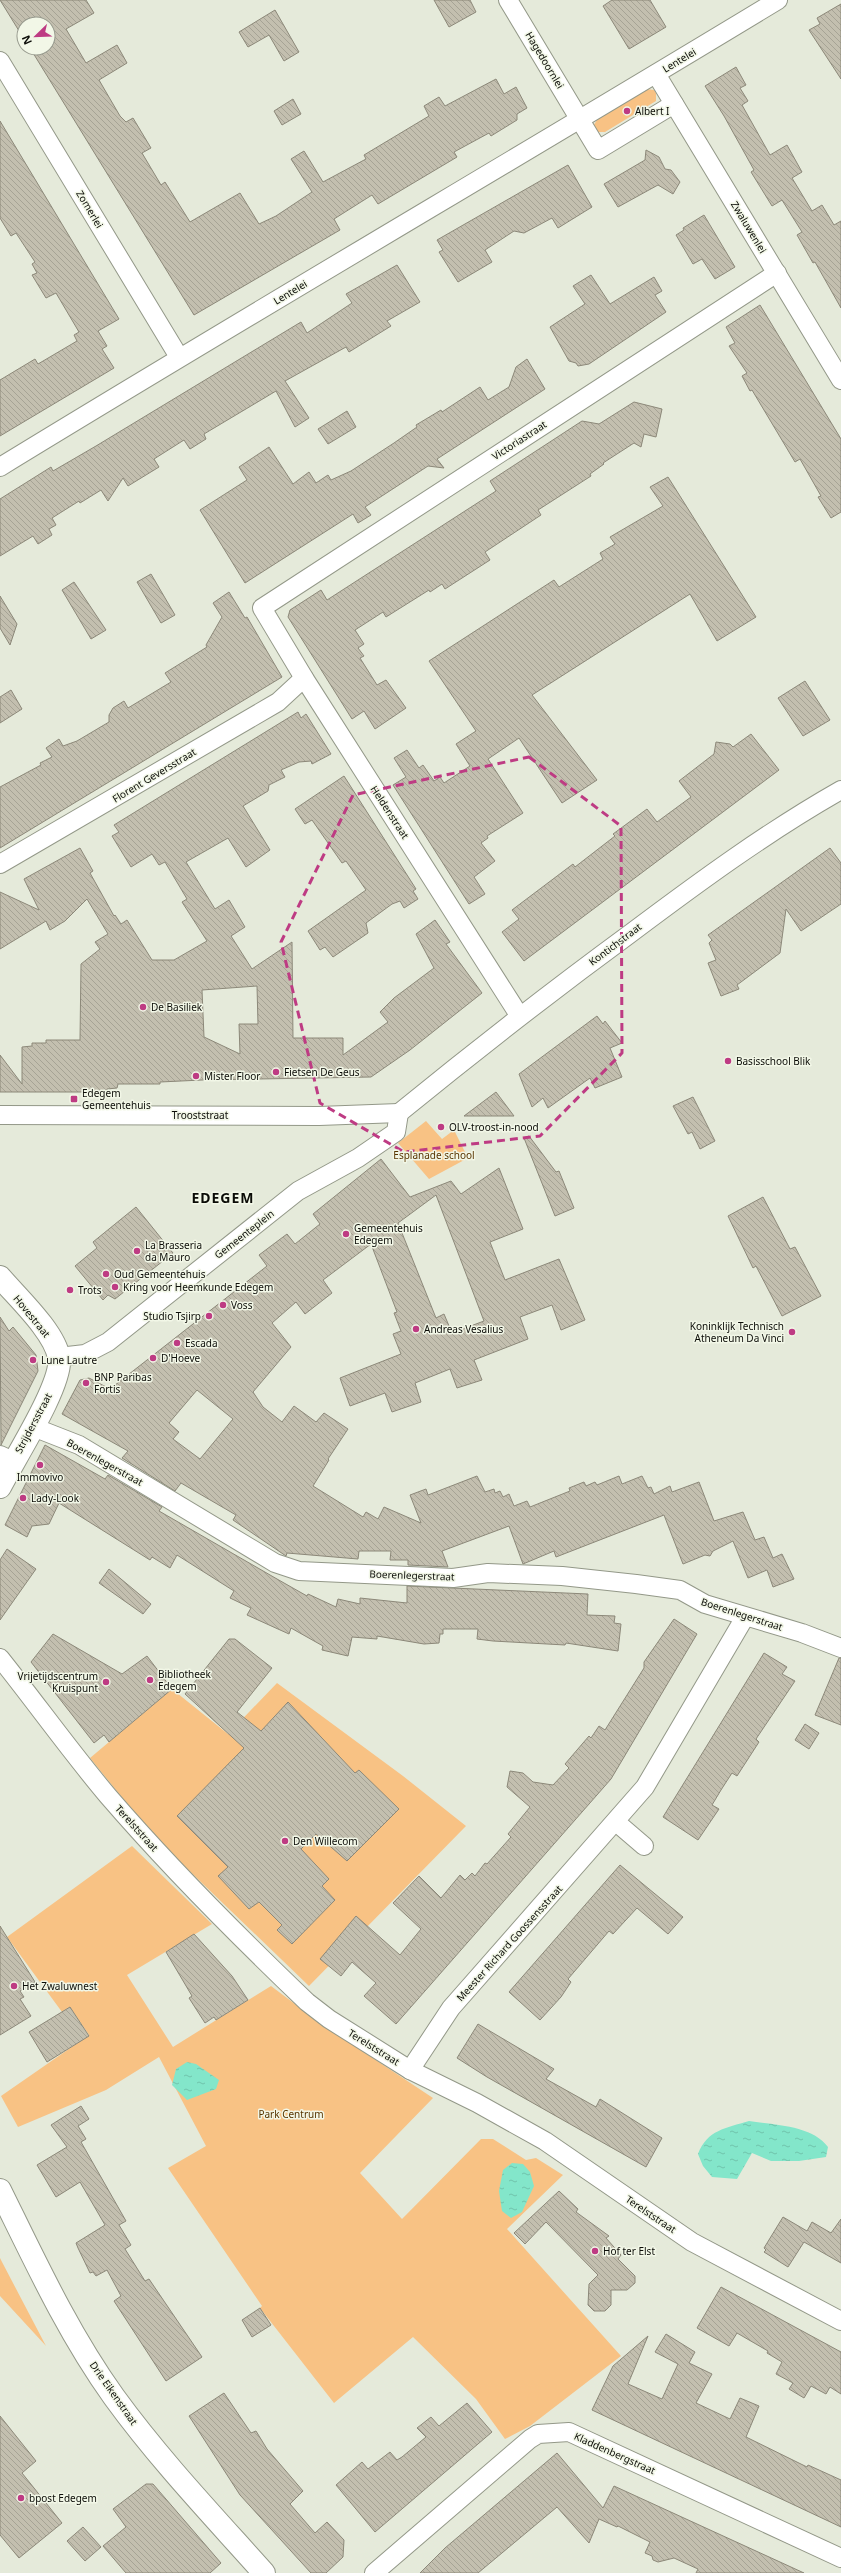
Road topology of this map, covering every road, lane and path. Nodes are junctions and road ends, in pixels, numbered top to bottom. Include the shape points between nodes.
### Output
1 (508, 0) edge
2 (778, 0) edge
3 (0, 61) edge
4 (656, 74) junction
5 (674, 104) junction
6 (581, 120) junction
7 (777, 273) junction
8 (179, 357) junction
9 (841, 380) edge
10 (0, 467) edge
11 (262, 608) joint
12 (304, 678) junction
13 (841, 790) edge
14 (0, 864) edge
15 (519, 1015) junction
16 (399, 1113) junction
17 (0, 1115) edge
18 (0, 1277) edge
19 (59, 1357) junction
20 (33, 1427) junction
21 (6, 1458) edge
22 (0, 1487) edge
23 (745, 1617) junction
24 (841, 1648) edge
25 (0, 1658) edge
26 (616, 1822) junction
27 (644, 1846) dead end
28 (410, 2070) junction
29 (0, 2190) edge
30 (841, 2321) edge
31 (841, 2558) edge
32 (264, 2573) edge
33 (374, 2573) edge

1 - 6 street, Hagedoornlei
2 - 4 street, Lentelei
3 - 8 street, Zomerlei
4 - 5 street, Zwaluwenlei
4 - 6 street, Lentelei
5 - 6 street via 598,150
5 - 7 street, Zwaluwenlei
6 - 8 street, Lentelei
7 - 9 street, Zwaluwenlei
7 - 11 street, Victoriastraat
8 - 10 street, Lentelei
11 - 12 street, Heldenstraat
12 - 14 street, Florent Geversstraat via 278,702
12 - 15 street, Heldenstraat
13 - 15 street, Kontichstraat via 737,855
15 - 16 street, Kontichstraat
16 - 17 street, Trooststraat via 319,1116
16 - 19 street, Gemeenteplein via 396,1132 358,1158 298,1191 108,1342 85,1354
18 - 19 street, Hovestraat via 48,1334
19 - 20 street, Strijdersstraat via 56,1380
20 - 21 street, Strijdersstraat
20 - 23 street, Boerenlegerstraat via 79,1445 275,1563 299,1571 453,1578 488,1573 599,1579 680,1590 705,1604
21 - 22 street, Strijdersstraat
23 - 24 street, Boerenlegerstraat via 802,1633
23 - 26 street, Meester Richard Goossensstraat via 645,1787
25 - 28 street, Terelststraat via 107,1795 184,1881 307,2002 329,2019
26 - 27 street
26 - 28 street, Meester Richard Goossensstraat via 451,2008
28 - 30 street, Terelststraat via 545,2141 692,2242
29 - 32 street, Drie Eikenstraat via 37,2269 114,2397
31 - 33 street, Kladdenbergstraat via 569,2432 538,2434 530,2439

